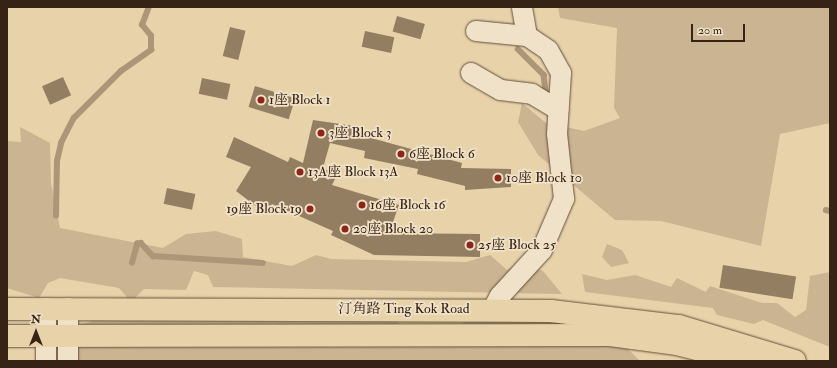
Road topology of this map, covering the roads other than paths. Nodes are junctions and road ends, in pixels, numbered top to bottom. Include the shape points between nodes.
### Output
1 (522, 7) edge
2 (476, 31) dead end
3 (527, 36) junction
4 (471, 73) dead end
5 (559, 110) junction
6 (7, 308) edge
7 (46, 308) junction
8 (68, 308) junction
9 (493, 309) junction
10 (7, 336) edge
11 (46, 336) junction
12 (68, 336) junction
13 (46, 361) edge
14 (68, 361) edge
15 (743, 361) edge
16 (795, 361) edge

1 - 3 street
2 - 3 street
3 - 5 street via 548,50 561,73
4 - 5 street via 502,90 532,94
5 - 9 street via 557,134 564,199 558,219 542,250 500,296
6 - 7 main road, 汀角路 Ting Kok Road
7 - 8 main road, 汀角路 Ting Kok Road
7 - 11 street
8 - 9 main road, 汀角路 Ting Kok Road
8 - 12 street
9 - 16 main road, 汀角路 Ting Kok Road via 658,322 736,341
10 - 11 main road, 汀角路 Ting Kok Road
11 - 12 main road, 汀角路 Ting Kok Road
11 - 13 street
12 - 14 street
12 - 15 main road, 汀角路 Ting Kok Road via 610,335 677,344

